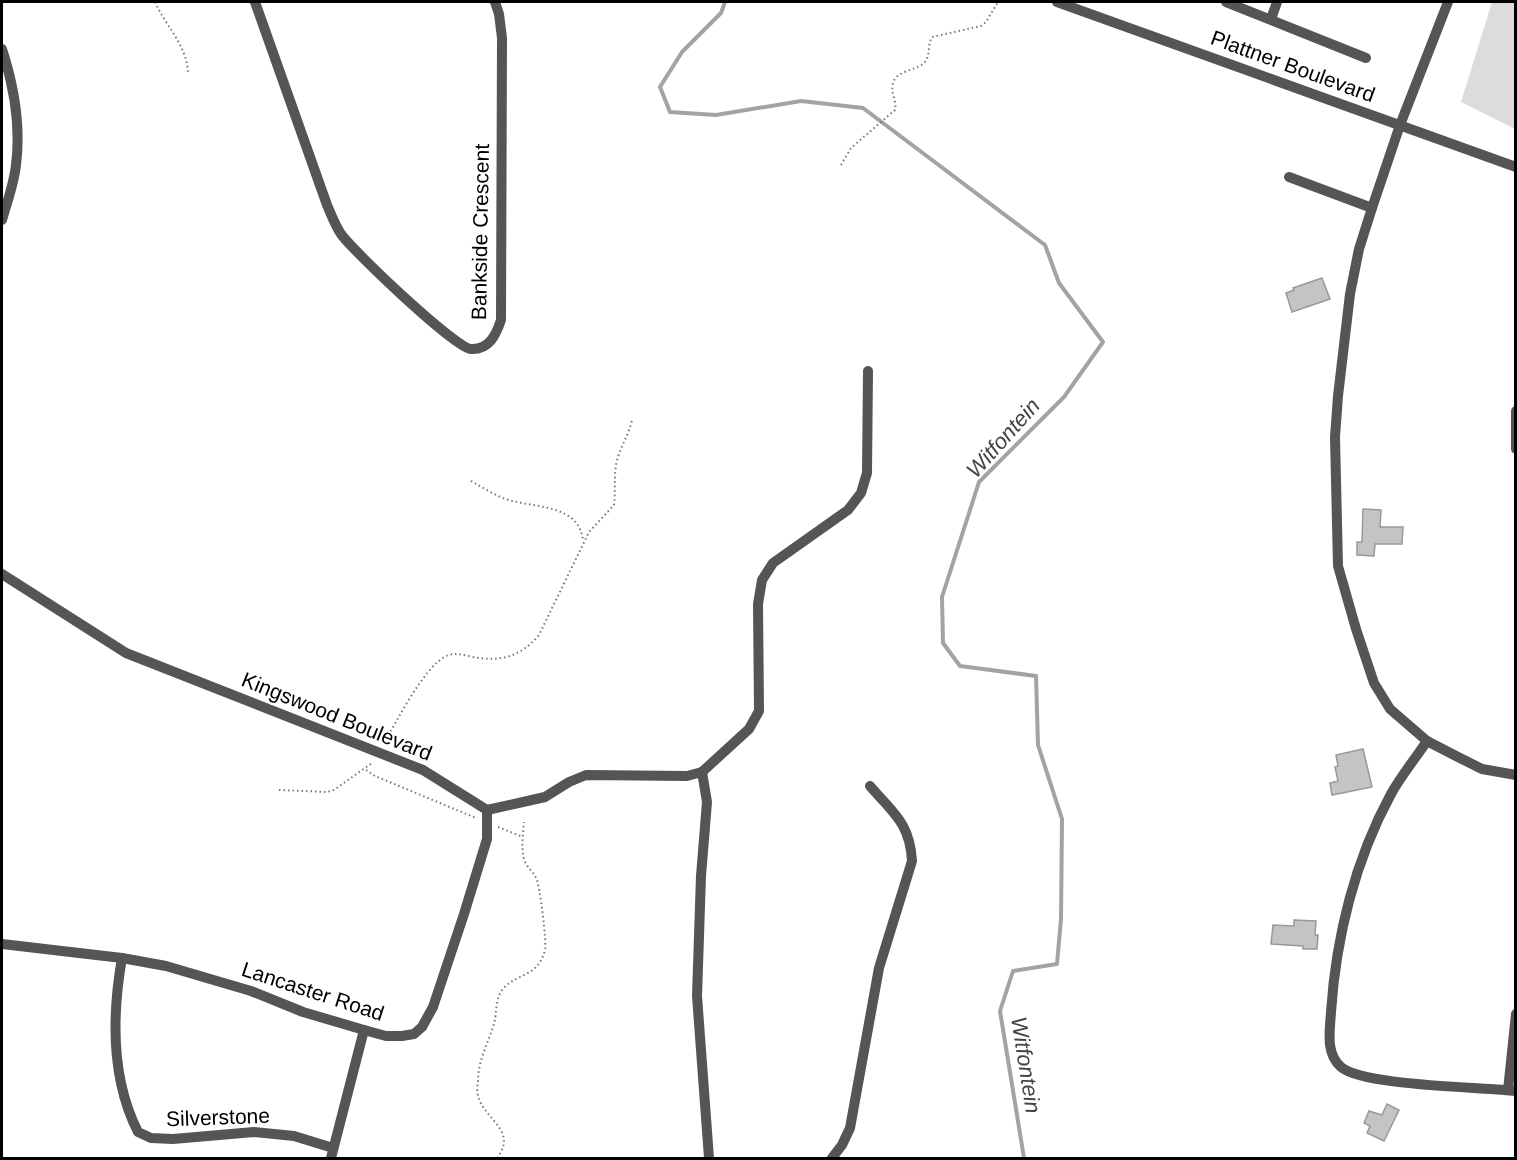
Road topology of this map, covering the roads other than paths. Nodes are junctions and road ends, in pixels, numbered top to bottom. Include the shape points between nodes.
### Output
1 (256, 2) edge
2 (495, 2) edge
3 (1057, 2) edge
4 (1226, 2) edge
5 (1278, 2) edge
6 (1448, 2) edge
7 (1271, 19) junction
8 (2, 49) edge
9 (1366, 58) dead end
10 (1400, 125) junction
11 (1515, 167) edge
12 (1289, 177) dead end
13 (1372, 208) junction
14 (2, 219) edge
15 (868, 371) dead end
16 (1515, 411) edge
17 (1515, 449) edge
18 (2, 574) edge
19 (1427, 741) junction
20 (702, 772) junction
21 (1515, 775) edge
22 (870, 786) dead end
23 (487, 810) junction
24 (2, 944) edge
25 (122, 958) junction
26 (1515, 1014) edge
27 (364, 1030) junction
28 (1512, 1091) edge
29 (332, 1153) edge
30 (709, 1158) edge
31 (832, 1158) edge

1 - 2 street, Bankside Crescent via 340,233 449,337 471,349 495,338 501,320 502,38
3 - 10 street, Plattner Boulevard
4 - 7 street
5 - 7 street
6 - 10 street
7 - 9 street
8 - 14 street via 11,78 17,126 16,165
10 - 11 street, Plattner Boulevard
10 - 13 street
12 - 13 street
13 - 19 street via 1350,294 1338,396 1338,566 1374,683 1390,710
15 - 20 street via 867,473 861,493 848,510 773,563 762,580 758,604 759,711 749,729
16 - 17 street
18 - 23 street, Kingswood Boulevard via 126,653 423,770
19 - 21 street via 1482,769
19 - 28 street via 1392,793 1356,877 1339,944 1329,1044 1340,1066 1350,1073
20 - 23 street via 687,776 586,775 545,797
20 - 30 street via 707,802 698,996
22 - 31 street via 906,828 912,861 879,968 850,1128
23 - 27 street, Lancaster Road via 487,839 428,1018 414,1034 386,1036
24 - 25 street, Lancaster Road
25 - 27 street, Lancaster Road via 166,966 240,988
25 - 29 street, Silverstone via 114,1023 121,1078 138,1132 152,1138 173,1139 254,1132 294,1136
26 - 28 street
27 - 29 street

